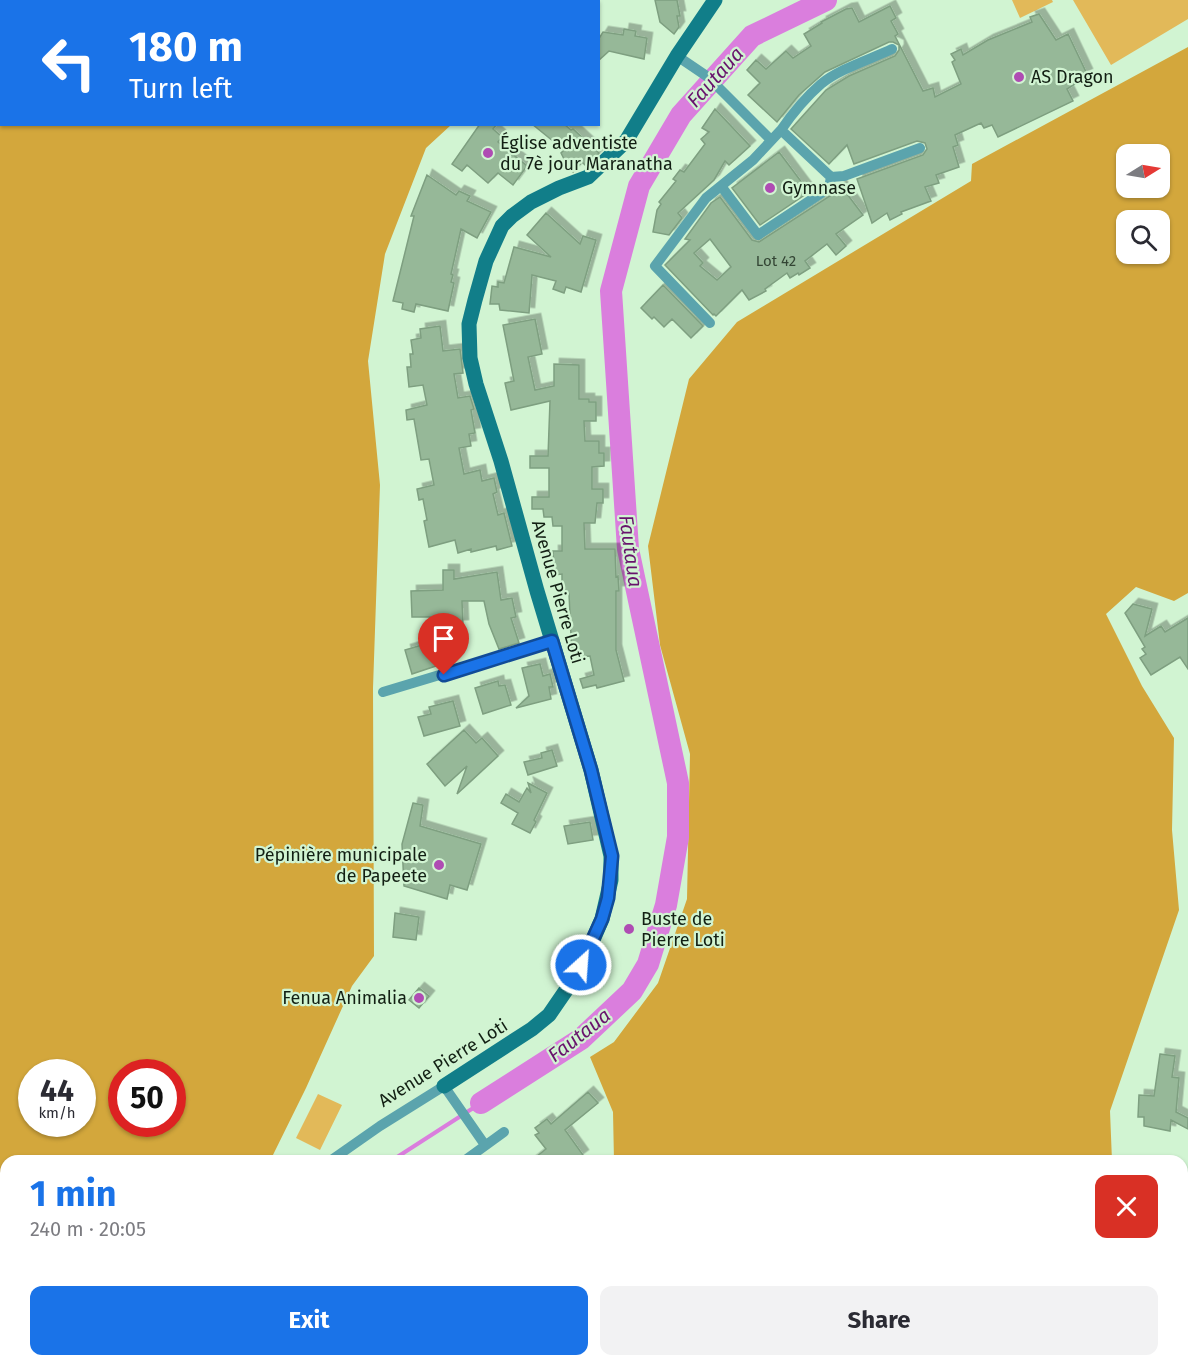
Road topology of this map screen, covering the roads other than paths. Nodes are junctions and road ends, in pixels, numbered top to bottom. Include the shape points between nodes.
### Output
1 (715, 0) edge
2 (892, 49) dead end
3 (677, 56) junction
4 (781, 130) junction
5 (771, 140) junction
6 (920, 148) dead end
7 (831, 177) junction
8 (722, 186) junction
9 (710, 323) dead end
10 (552, 641) junction
11 (383, 693) dead end
12 (444, 1086) junction
13 (504, 1132) dead end
14 (485, 1145) junction
15 (339, 1155) edge
16 (472, 1155) edge

1 - 3 main road, Avenue Pierre Loti
2 - 4 street via 821,84
3 - 5 street via 708,77
3 - 10 main road, Avenue Pierre Loti via 626,141 604,163 588,177 531,202 502,226 483,269 469,324 476,384
4 - 5 street
4 - 7 street
5 - 8 street
6 - 7 street via 844,176
7 - 8 street via 829,188 758,235
8 - 9 street via 706,198 655,266
10 - 11 street
10 - 12 main road, Avenue Pierre Loti via 612,856 608,898 589,949 549,1015
12 - 14 street
12 - 15 street, Avenue Pierre Loti
13 - 14 street
14 - 16 street

